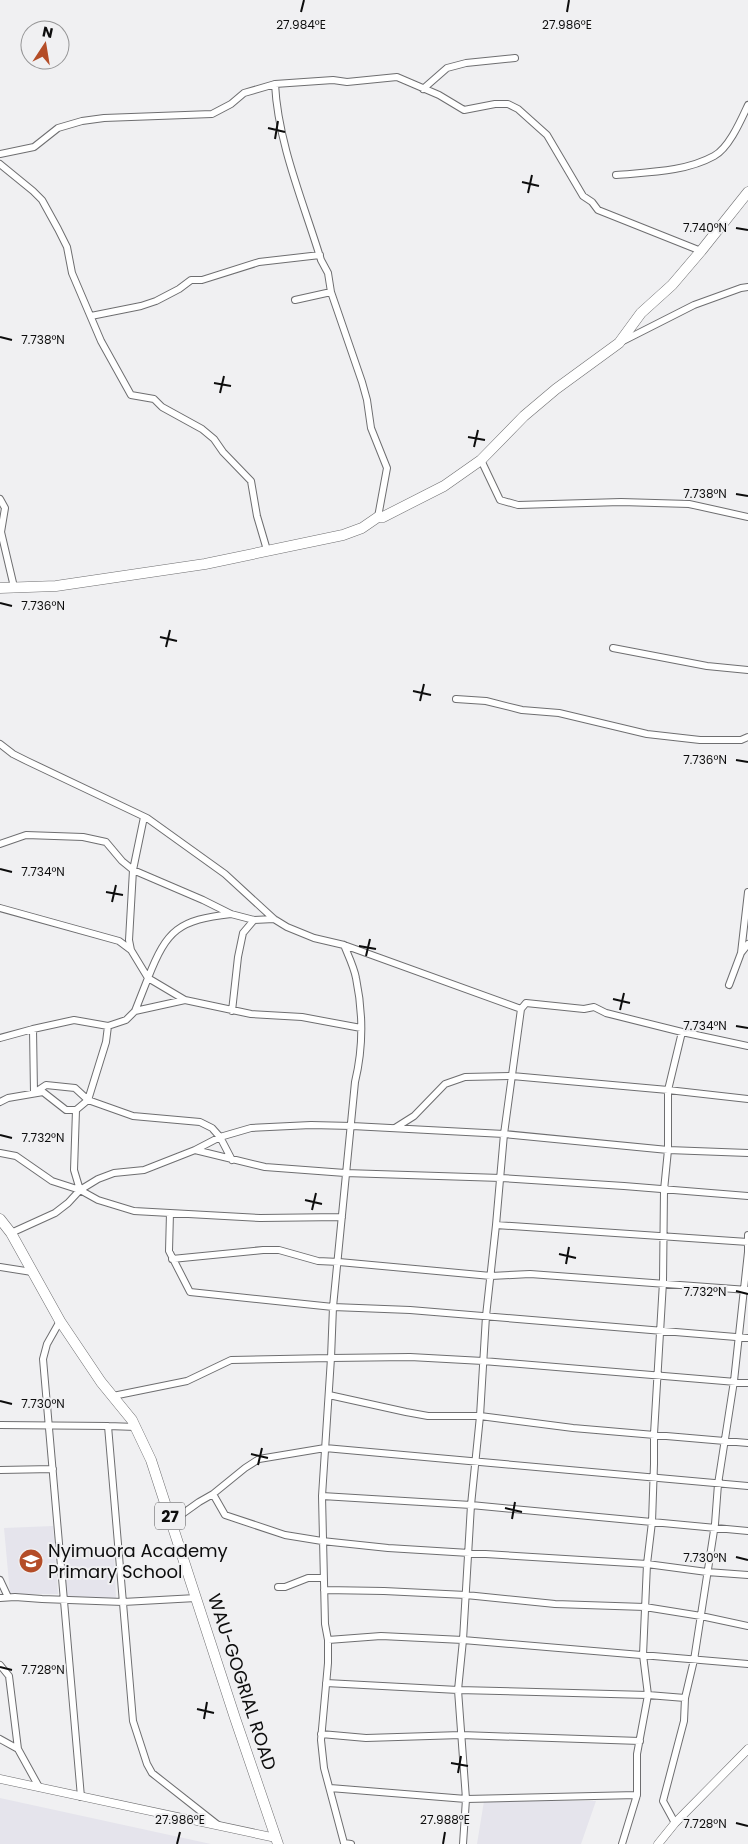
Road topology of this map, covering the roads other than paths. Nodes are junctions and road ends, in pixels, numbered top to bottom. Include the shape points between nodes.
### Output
1 (515, 58) dead end
2 (276, 84) junction
3 (423, 88) junction
4 (748, 105) edge
5 (0, 154) edge
6 (0, 164) edge
7 (616, 175) dead end
8 (748, 192) edge
9 (701, 251) junction
10 (320, 256) junction
11 (748, 287) edge
12 (331, 292) junction
13 (294, 300) dead end
14 (91, 316) junction
15 (619, 343) junction
16 (481, 460) junction
17 (0, 499) edge
18 (378, 517) junction
19 (748, 517) edge
20 (267, 550) junction
21 (14, 587) junction
22 (0, 588) edge
23 (613, 648) dead end
24 (748, 670) edge
25 (456, 699) dead end
26 (748, 737) edge
27 (0, 744) edge
28 (144, 817) junction
29 (0, 844) edge
30 (133, 870) junction
31 (748, 892) edge
32 (0, 908) edge
33 (231, 914) junction
34 (274, 919) junction
35 (254, 920) junction
36 (748, 944) edge
37 (344, 945) junction
38 (132, 950) junction
39 (741, 953) junction
40 (148, 978) junction
41 (729, 985) dead end
42 (185, 1000) junction
43 (521, 1009) junction
44 (135, 1011) junction
45 (232, 1011) junction
46 (108, 1026) junction
47 (361, 1028) junction
48 (33, 1029) junction
49 (682, 1032) junction
50 (0, 1038) edge
51 (748, 1046) edge
52 (512, 1076) junction
53 (668, 1090) junction
54 (34, 1093) junction
55 (748, 1099) edge
56 (88, 1100) junction
57 (0, 1102) edge
58 (76, 1110) junction
59 (352, 1126) junction
60 (395, 1128) junction
61 (504, 1134) junction
62 (220, 1136) junction
63 (195, 1150) junction
64 (668, 1150) junction
65 (0, 1153) edge
66 (748, 1153) edge
67 (232, 1160) junction
68 (346, 1173) junction
69 (501, 1178) junction
70 (80, 1190) junction
71 (664, 1190) junction
72 (748, 1196) edge
73 (170, 1213) junction
74 (342, 1218) junction
75 (0, 1219) edge
76 (496, 1225) junction
77 (11, 1233) junction
78 (664, 1236) junction
79 (748, 1240) edge
80 (172, 1259) junction
81 (339, 1262) junction
82 (0, 1267) edge
83 (32, 1272) junction
84 (491, 1276) junction
85 (663, 1282) junction
86 (746, 1290) edge
87 (333, 1307) junction
88 (486, 1316) junction
89 (60, 1321) junction
90 (660, 1330) junction
91 (738, 1337) junction
92 (748, 1338) edge
93 (332, 1358) junction
94 (483, 1360) junction
95 (658, 1374) junction
96 (734, 1381) junction
97 (748, 1382) edge
98 (329, 1395) junction
99 (114, 1396) junction
100 (480, 1416) junction
101 (0, 1426) edge
102 (49, 1426) junction
103 (108, 1426) junction
104 (136, 1427) junction
105 (654, 1434) junction
106 (724, 1440) junction
107 (748, 1443) edge
108 (325, 1448) junction
109 (476, 1461) junction
110 (53, 1469) junction
111 (0, 1470) edge
112 (653, 1478) junction
113 (718, 1484) junction
114 (748, 1486) edge
115 (213, 1494) junction
116 (322, 1496) junction
117 (471, 1505) junction
118 (172, 1522) junction
119 (652, 1522) junction
120 (714, 1529) junction
121 (748, 1531) edge
122 (322, 1540) junction
123 (468, 1553) junction
124 (647, 1564) junction
125 (707, 1572) junction
126 (748, 1575) edge
127 (324, 1578) junction
128 (0, 1580) edge
129 (278, 1587) dead end
130 (324, 1590) junction
131 (466, 1595) junction
132 (8, 1597) junction
133 (0, 1598) edge
134 (196, 1598) junction
135 (63, 1599) junction
136 (123, 1602) junction
137 (645, 1607) junction
138 (701, 1616) junction
139 (748, 1626) edge
140 (328, 1640) junction
141 (463, 1640) junction
142 (644, 1655) junction
143 (694, 1660) junction
144 (748, 1664) edge
145 (0, 1665) edge
146 (326, 1683) junction
147 (458, 1690) junction
148 (648, 1695) junction
149 (685, 1698) junction
150 (321, 1734) junction
151 (461, 1735) junction
152 (0, 1740) edge
153 (640, 1740) junction
154 (18, 1749) junction
155 (748, 1749) edge
156 (0, 1779) edge
157 (38, 1787) junction
158 (330, 1788) junction
159 (637, 1795) junction
160 (81, 1797) junction
161 (466, 1799) junction
162 (675, 1823) junction
163 (219, 1826) junction
164 (277, 1841) edge
165 (351, 1844) edge
166 (463, 1844) edge
167 (622, 1844) edge
168 (658, 1844) edge

1 - 3 street via 447,68
2 - 3 street via 396,77
2 - 5 street via 244,93 212,114 82,121 58,128 34,147
2 - 10 street via 277,111 285,143
3 - 9 street via 464,110 495,104 508,104 518,109 547,135 583,196 598,210
4 - 7 street via 730,139 715,156 681,168
6 - 14 street via 42,200 67,246 72,273
8 - 9 main road
9 - 15 main road via 672,285 641,313
10 - 12 street via 328,273
10 - 14 street via 259,262 202,280 191,280 141,306
11 - 15 street via 694,305
12 - 13 street
12 - 18 street via 362,382 371,428 387,468
14 - 20 street via 131,395 154,399 162,407 202,429 251,481
15 - 16 main road via 524,416
16 - 18 main road via 444,486
16 - 19 street via 500,500 518,505 689,504
17 - 21 street via 5,508 1,532
18 - 20 main road via 343,535
20 - 21 main road via 188,567 56,586
21 - 22 main road
23 - 24 street via 707,666
25 - 26 street via 559,713 647,734 708,740
27 - 28 street via 13,754
28 - 30 street
28 - 34 street via 225,874
29 - 30 street via 26,835 83,837 106,842
30 - 33 street
30 - 38 street via 129,940
31 - 39 street
32 - 38 street via 119,941
33 - 35 street
33 - 40 street via 191,921 179,928 158,952
34 - 35 street
34 - 37 street via 314,938
35 - 45 street via 243,933
36 - 39 street
37 - 43 street
37 - 47 street via 356,977
38 - 40 street
39 - 41 street
40 - 42 street
40 - 44 street
42 - 44 street
42 - 45 street
43 - 49 street via 526,1003 584,1009 594,1007
43 - 52 street
44 - 46 street via 126,1020
45 - 47 street via 325,1020
46 - 48 street via 74,1020
46 - 56 street
47 - 59 street
48 - 50 street
48 - 54 street
49 - 51 street
49 - 53 street
52 - 53 street
52 - 60 street via 465,1077 445,1084 414,1116
52 - 61 street
53 - 55 street
53 - 64 street
54 - 56 street via 46,1085 63,1086 75,1088
54 - 57 street
54 - 58 street via 43,1092 66,1110
56 - 58 street
56 - 62 street via 133,1116 200,1122
58 - 70 street via 74,1170
59 - 60 street
59 - 62 street via 250,1128
59 - 68 street
60 - 61 street
61 - 64 street
61 - 69 street
62 - 63 street
62 - 67 street
63 - 67 street
63 - 70 street via 144,1170 114,1172
64 - 66 street
64 - 71 street
65 - 70 street via 16,1156 52,1181
67 - 68 street via 265,1167
68 - 69 street
68 - 74 street
69 - 71 street
69 - 76 street
70 - 73 street via 98,1200 134,1211
70 - 77 street via 55,1213
71 - 72 street
71 - 78 street
73 - 74 street
73 - 80 street via 169,1251
74 - 81 street
75 - 77 main road, WAU-GOGRIAL ROAD / 27
76 - 78 street
76 - 84 street
77 - 83 main road, WAU-GOGRIAL ROAD / 27
78 - 79 street
78 - 85 street
79 - 86 street
80 - 81 street via 279,1250 318,1262
80 - 87 street via 190,1292
81 - 84 street
81 - 87 street
82 - 83 street
83 - 89 main road, WAU-GOGRIAL ROAD / 27
84 - 85 street via 530,1274
84 - 88 street
85 - 86 street
85 - 90 street
86 - 91 street
87 - 88 street
87 - 93 street
88 - 90 street
88 - 94 street
89 - 99 main road, WAU-GOGRIAL ROAD / 27
89 - 102 street via 44,1353
90 - 91 street
90 - 95 street
91 - 92 street
91 - 96 street
93 - 94 street
93 - 98 street
93 - 99 street via 231,1360 187,1381
94 - 95 street
94 - 100 street
95 - 96 street
95 - 105 street
96 - 97 street
96 - 106 street
98 - 100 street via 428,1416
98 - 108 street
99 - 104 main road, WAU-GOGRIAL ROAD / 27
100 - 105 street
100 - 109 street
101 - 102 street
102 - 103 street
102 - 110 street
103 - 104 street
103 - 136 street
104 - 118 main road, WAU-GOGRIAL ROAD / 27
105 - 106 street
105 - 112 street
106 - 107 street
106 - 113 street
108 - 109 street
108 - 115 street via 259,1459
108 - 116 street
109 - 112 street
109 - 117 street
110 - 111 street
110 - 135 street
112 - 113 street
112 - 119 street
113 - 114 street
113 - 120 street
115 - 118 street
115 - 122 street via 225,1515 286,1535
116 - 117 street
116 - 122 street
117 - 119 street
117 - 123 street
118 - 134 main road, WAU-GOGRIAL ROAD / 27
119 - 120 street
119 - 124 street
120 - 121 street
120 - 125 street
122 - 123 street
122 - 127 street
123 - 124 street
123 - 131 street
124 - 125 street
124 - 137 street
125 - 126 street
125 - 138 street
127 - 129 street via 308,1578
127 - 130 street
128 - 132 street
130 - 131 street
130 - 140 street
131 - 137 street via 555,1604
131 - 141 street
132 - 133 street
132 - 135 street
134 - 136 street
134 - 164 main road, WAU-GOGRIAL ROAD / 27
135 - 136 street
135 - 160 street
136 - 163 street via 133,1721 149,1769
137 - 138 street
137 - 142 street
138 - 139 street
138 - 143 street
140 - 141 street via 381,1636
140 - 146 street
141 - 142 street
141 - 147 street
142 - 143 street
142 - 148 street
143 - 144 street
143 - 149 street
145 - 154 street via 9,1676
146 - 147 street
146 - 150 street
147 - 148 street
147 - 151 street
148 - 149 street
148 - 153 street
149 - 162 street via 684,1721 663,1801
150 - 151 street via 366,1738
150 - 158 street via 324,1768
151 - 153 street
151 - 161 street
152 - 154 street
153 - 159 street
154 - 157 street
155 - 162 street
156 - 157 street
157 - 160 street
158 - 161 street
158 - 165 street via 344,1843
159 - 161 street
159 - 167 street
160 - 163 street
161 - 166 street
162 - 168 street
163 - 164 street

